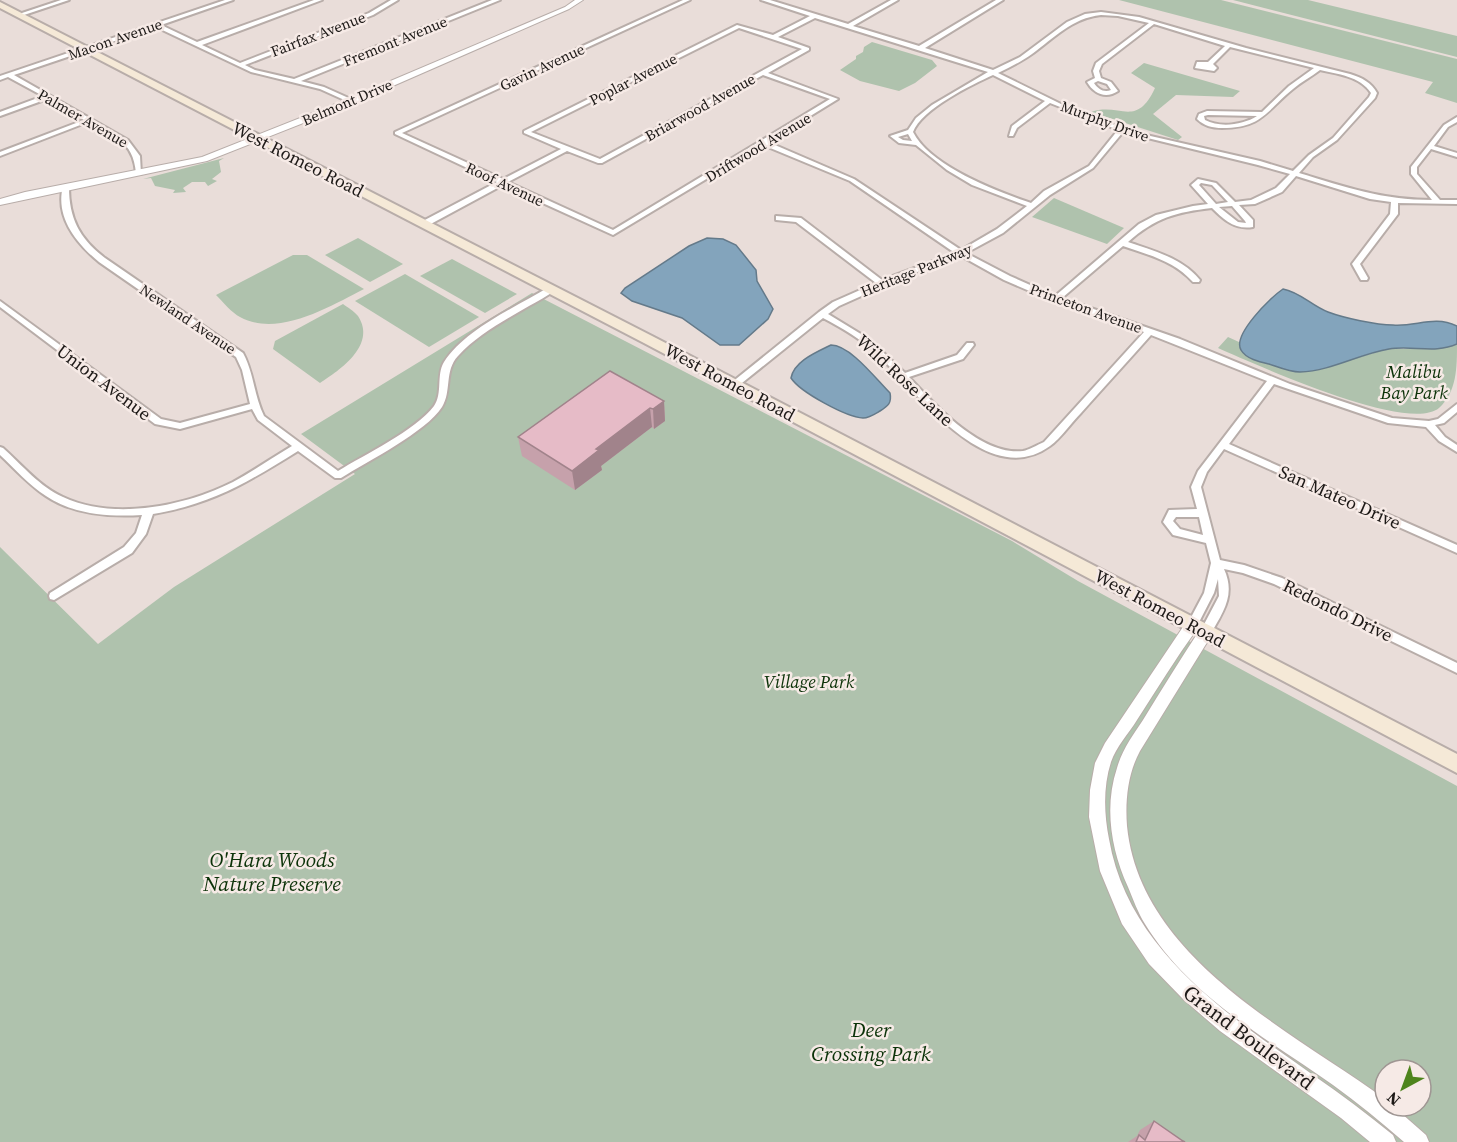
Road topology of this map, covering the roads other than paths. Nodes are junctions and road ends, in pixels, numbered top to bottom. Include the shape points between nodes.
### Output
1 (66, 0) edge
2 (230, 0) edge
3 (319, 0) edge
4 (395, 0) edge
5 (497, 0) edge
6 (580, 0) edge
7 (687, 0) edge
8 (764, 0) edge
9 (792, 0) edge
10 (895, 0) edge
11 (1000, 0) edge
12 (0, 5) edge
13 (781, 5) junction
14 (19, 15) junction
15 (814, 16) junction
16 (1152, 23) junction
17 (156, 25) junction
18 (849, 26) junction
19 (771, 38) junction
20 (196, 45) junction
21 (1229, 45) junction
22 (920, 48) junction
23 (86, 49) junction
24 (1209, 64) dead end
25 (239, 65) junction
26 (1318, 68) junction
27 (994, 72) junction
28 (762, 74) junction
29 (9, 75) junction
30 (0, 78) edge
31 (1098, 80) dead end
32 (293, 82) junction
33 (47, 98) junction
34 (351, 101) junction
35 (1049, 101) junction
36 (0, 114) edge
37 (1264, 114) junction
38 (1457, 119) edge
39 (89, 120) junction
40 (1122, 130) junction
41 (910, 131) junction
42 (397, 133) joint
43 (1011, 135) dead end
44 (259, 138) junction
45 (764, 143) junction
46 (917, 143) junction
47 (1430, 147) junction
48 (562, 148) junction
49 (0, 154) edge
50 (1457, 155) edge
51 (139, 173) junction
52 (1295, 174) junction
53 (498, 181) junction
54 (65, 187) junction
55 (1395, 201) junction
56 (0, 202) edge
57 (1438, 202) junction
58 (1457, 202) edge
59 (1235, 204) junction
60 (1031, 205) junction
61 (1214, 206) junction
62 (779, 218) dead end
63 (421, 222) junction
64 (613, 233) joint
65 (1123, 243) junction
66 (961, 253) junction
67 (1364, 278) dead end
68 (1196, 279) dead end
69 (881, 283) junction
70 (552, 290) junction
71 (1056, 299) junction
72 (0, 303) edge
73 (822, 314) junction
74 (1150, 331) junction
75 (970, 345) dead end
76 (904, 376) junction
77 (1272, 380) junction
78 (734, 385) junction
79 (254, 406) junction
80 (1457, 407) edge
81 (1429, 424) junction
82 (1223, 445) junction
83 (297, 447) junction
84 (1457, 449) edge
85 (0, 450) edge
86 (148, 510) junction
87 (1203, 513) junction
88 (1209, 540) junction
89 (1457, 549) edge
90 (1216, 563) junction
91 (54, 596) dead end
92 (1199, 629) junction
93 (1457, 669) edge
94 (1457, 764) edge
95 (1386, 1142) edge
96 (1419, 1142) edge

1 - 14 street
2 - 17 street, Macon Avenue
3 - 20 street
4 - 25 street, Fairfax Avenue via 364,17
5 - 32 street, Fremont Avenue
6 - 34 street, Belmont Drive
7 - 42 street, Gavin Avenue
8 - 13 street, Murphy Drive
9 - 13 street
10 - 18 street
11 - 22 street
12 - 14 main road, West Romeo Road
13 - 15 street, Murphy Drive
14 - 23 main road, West Romeo Road
15 - 18 street, Murphy Drive
15 - 19 street
16 - 21 street
16 - 27 street via 1118,14 1085,16 1023,58
16 - 31 street via 1099,63
17 - 20 street
17 - 23 street, Macon Avenue
18 - 22 street, Murphy Drive
19 - 28 street, Briarwood Avenue via 807,49
19 - 48 street, Poplar Avenue via 739,26 526,132
20 - 25 street
21 - 24 street
21 - 26 street
22 - 27 street, Murphy Drive
23 - 29 street, Macon Avenue
23 - 44 main road, West Romeo Road
25 - 32 street
26 - 37 street via 1292,86
26 - 52 street via 1363,81 1374,93 1335,139 1311,156
27 - 35 street, Murphy Drive
27 - 41 street via 924,115
28 - 45 street, Driftwood Avenue via 835,99
28 - 48 street, Briarwood Avenue via 600,162
29 - 30 street, Macon Avenue
29 - 33 street, Palmer Avenue
32 - 34 street via 322,88
33 - 36 street
33 - 39 street, Palmer Avenue
34 - 44 street, Belmont Drive
35 - 40 street, Murphy Drive
35 - 43 street via 1014,127
37 - 37 street via 1250,124 1235,127 1208,125 1199,117 1207,113
38 - 47 street via 1446,126
39 - 49 street
39 - 51 street, Palmer Avenue via 134,148
40 - 52 street, Murphy Drive
40 - 60 street, Heritage Parkway via 1091,167
41 - 46 street
41 - 46 street via 893,136
42 - 53 street, Roof Avenue
44 - 51 street, Belmont Drive via 204,159
44 - 63 main road, West Romeo Road
45 - 64 street, Driftwood Avenue
45 - 66 street, Princeton Avenue via 852,180
46 - 60 street via 961,178
47 - 50 street
47 - 57 street via 1414,167 1414,174
48 - 53 street
51 - 54 street, Belmont Drive
52 - 55 street, Murphy Drive
52 - 59 street via 1272,195
53 - 63 street
53 - 64 street, Roof Avenue
54 - 56 street, Belmont Drive
54 - 79 street, Newland Avenue via 68,219 81,243 240,355
55 - 57 street, Murphy Drive
55 - 67 street via 1394,214 1356,264
57 - 58 street, Murphy Drive
59 - 61 street
59 - 61 street via 1250,225 1235,224
59 - 61 street via 1214,184 1197,182 1195,185
60 - 66 street, Heritage Parkway via 1000,231
61 - 65 street via 1159,217
62 - 69 street via 798,220
63 - 70 main road, West Romeo Road
65 - 68 street via 1179,264
65 - 71 street
66 - 69 street, Heritage Parkway
66 - 71 street, Princeton Avenue
69 - 73 street, Heritage Parkway
70 - 78 main road, West Romeo Road
70 - 83 street via 460,346 445,366 442,398 437,408 338,476
71 - 74 street, Princeton Avenue
72 - 79 street, Union Avenue via 158,423 180,426
73 - 76 street, Wild Rose Lane via 858,334
73 - 78 street, Heritage Parkway
74 - 76 street, Wild Rose Lane via 1047,444 1031,452 1010,454 975,441 935,410
74 - 77 street, Princeton Avenue
75 - 76 street via 960,357
77 - 81 street, Princeton Avenue via 1391,421
77 - 82 street
78 - 92 main road, West Romeo Road
79 - 83 street via 261,418
80 - 81 street via 1441,421
81 - 84 street
82 - 87 street via 1196,487
82 - 89 street, San Mateo Drive
83 - 86 street via 227,489 184,504
85 - 86 street via 51,495 71,504 102,511
86 - 91 street via 141,534 128,550
87 - 88 street
87 - 88 street via 1173,513 1168,522 1177,532
88 - 90 street
90 - 92 street via 1223,579 1224,596 1216,615
90 - 93 street, Redondo Drive via 1278,581
92 - 94 main road, West Romeo Road
92 - 95 street, Grand Boulevard via 1104,761 1096,802 1101,848 1117,898 1146,948 1189,995
92 - 96 street, Grand Boulevard via 1125,766 1118,824 1123,855 1135,889 1155,926 1202,981 1348,1083

